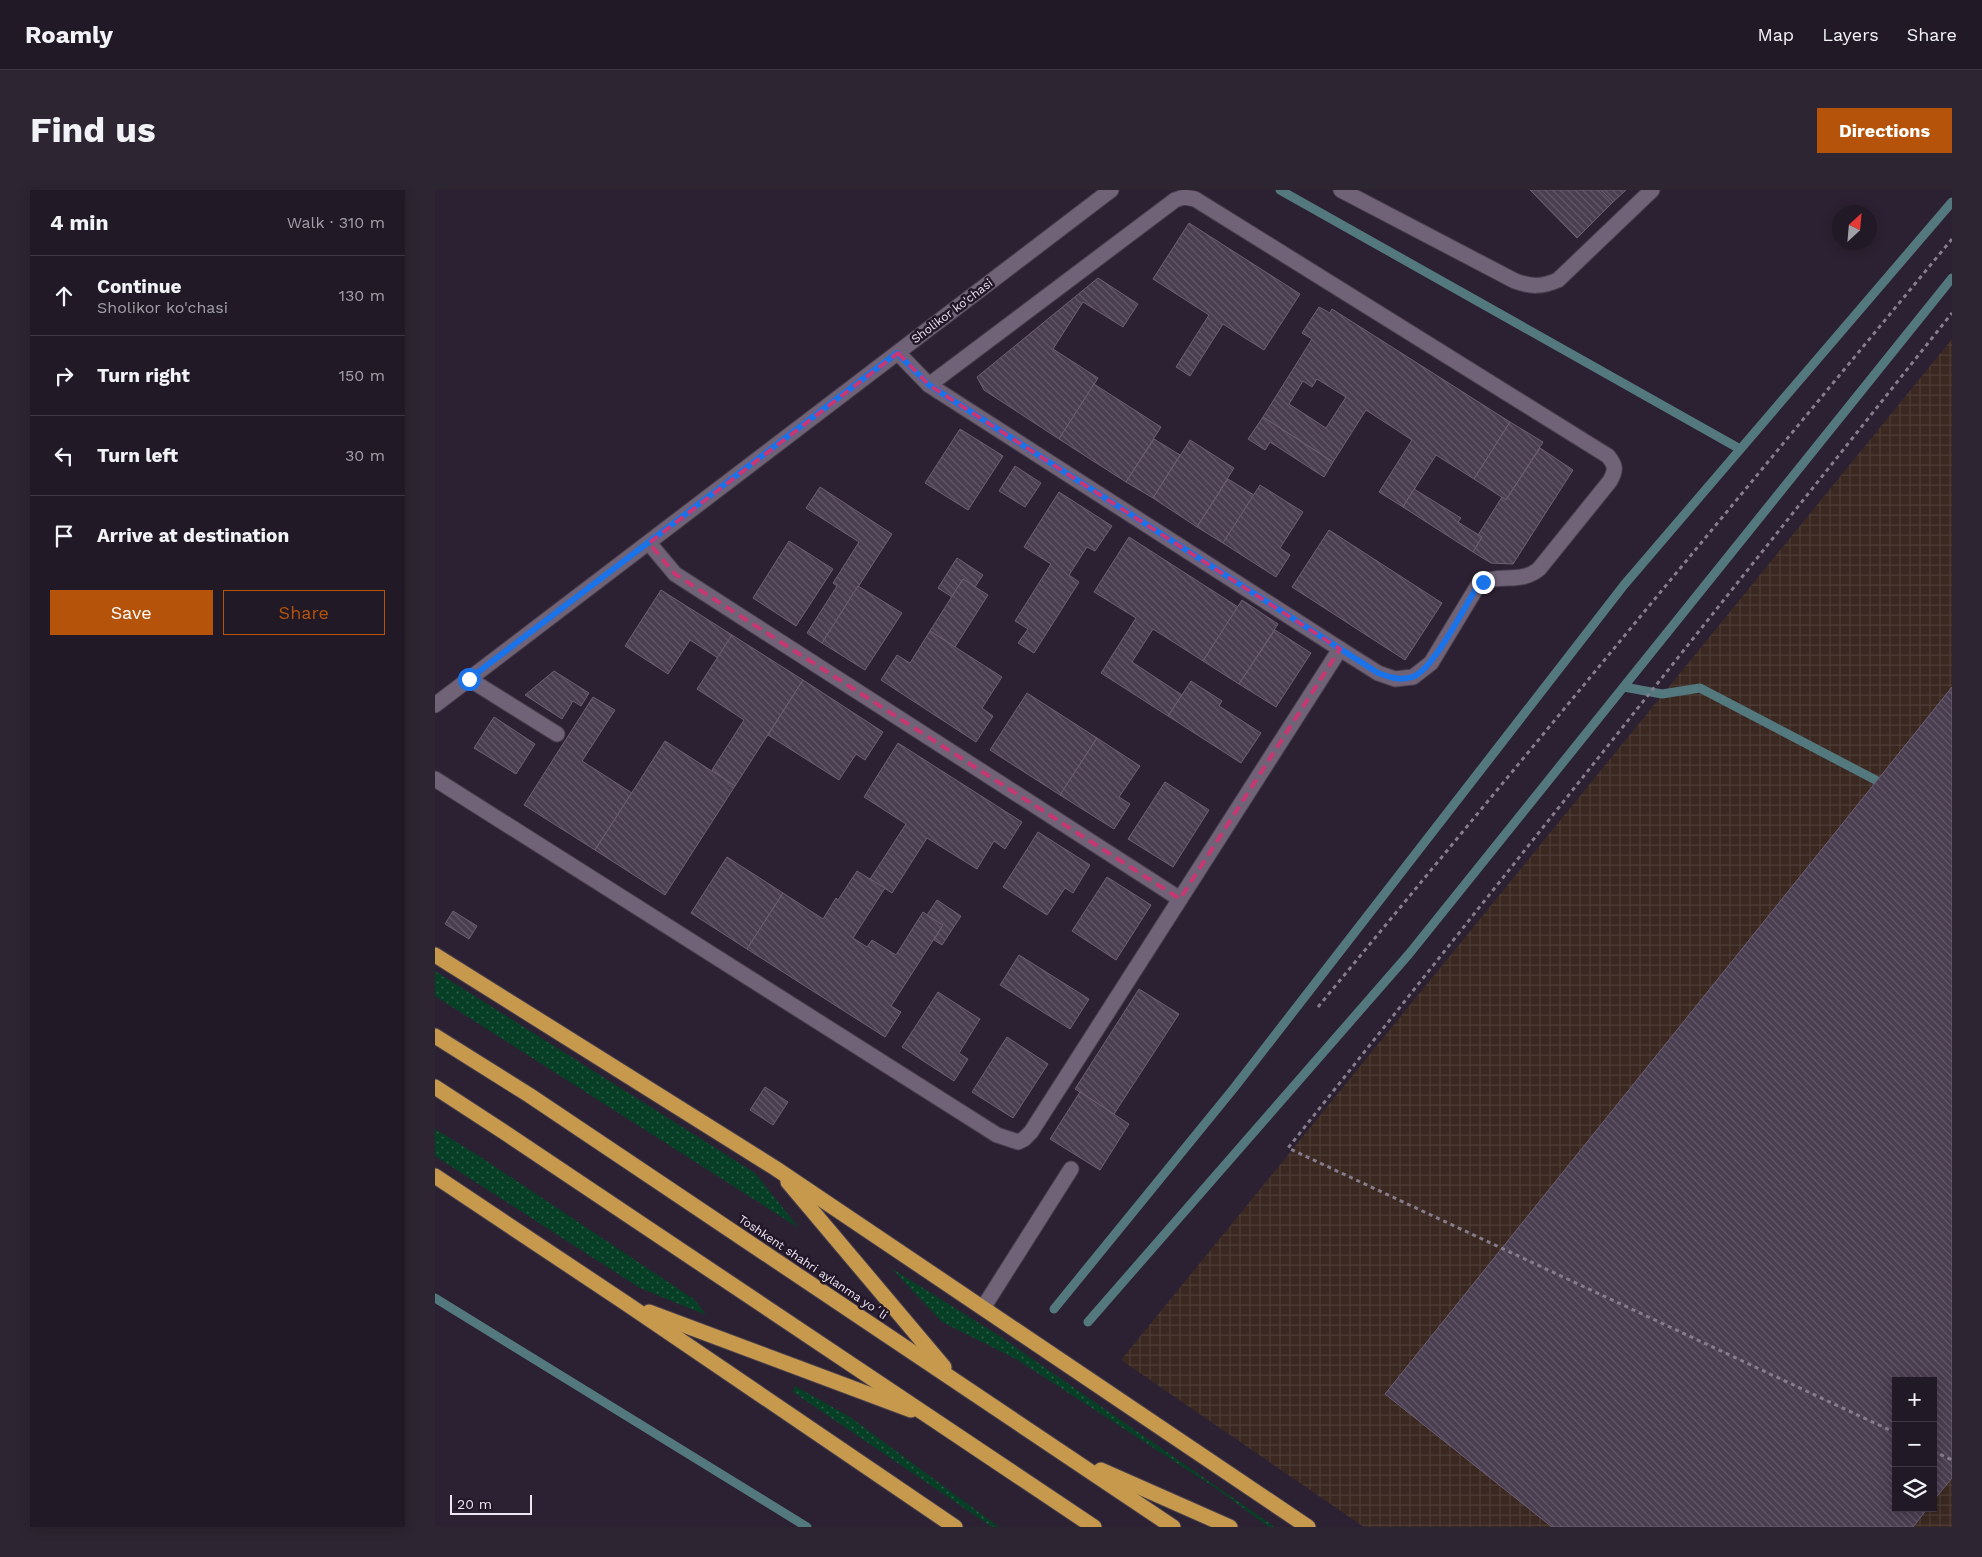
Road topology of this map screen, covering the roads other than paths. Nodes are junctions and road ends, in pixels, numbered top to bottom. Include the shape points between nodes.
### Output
1 (1111, 190) edge
2 (1341, 190) edge
3 (1652, 190) edge
4 (897, 353) junction
5 (929, 385) junction
6 (649, 543) junction
7 (1341, 649) junction
8 (469, 679) junction
9 (435, 704) edge
10 (557, 734) dead end
11 (435, 779) edge
12 (1180, 899) junction
13 (435, 955) edge
14 (435, 1036) edge
15 (435, 1087) edge
16 (775, 1168) junction
17 (1071, 1170) dead end
18 (435, 1176) edge
19 (627, 1304) junction
20 (983, 1308) junction
21 (957, 1381) junction
22 (935, 1419) junction
23 (1065, 1454) junction
24 (955, 1527) edge
25 (1094, 1527) edge
26 (1173, 1527) edge
27 (1230, 1527) edge
28 (1308, 1527) edge

1 - 4 street, Sholikor ko'chasi
2 - 3 street via 1515,281 1538,286 1558,280
4 - 5 street
4 - 6 street, Sholikor ko'chasi
5 - 7 street
5 - 7 street via 1175,200 1189,197 1608,456 1614,464 1615,472 1610,481 1539,570 1531,576 1497,578 1477,587 1431,663 1413,677 1395,679 1378,673
6 - 8 street, Sholikor ko'chasi
6 - 12 street via 675,574
7 - 12 street
8 - 9 street, Sholikor ko'chasi
8 - 10 street
11 - 12 street via 997,1135 1018,1142 1031,1132
13 - 16 highway
14 - 21 highway, Toshkent shahri aylanma yoʻli via 529,1095
15 - 22 highway
16 - 20 highway
16 - 21 highway
17 - 20 street
18 - 19 highway
19 - 22 highway
19 - 24 highway
20 - 28 highway
21 - 23 highway, Toshkent shahri aylanma yoʻli
22 - 25 highway
23 - 26 highway, Toshkent shahri aylanma yoʻli
23 - 27 highway

